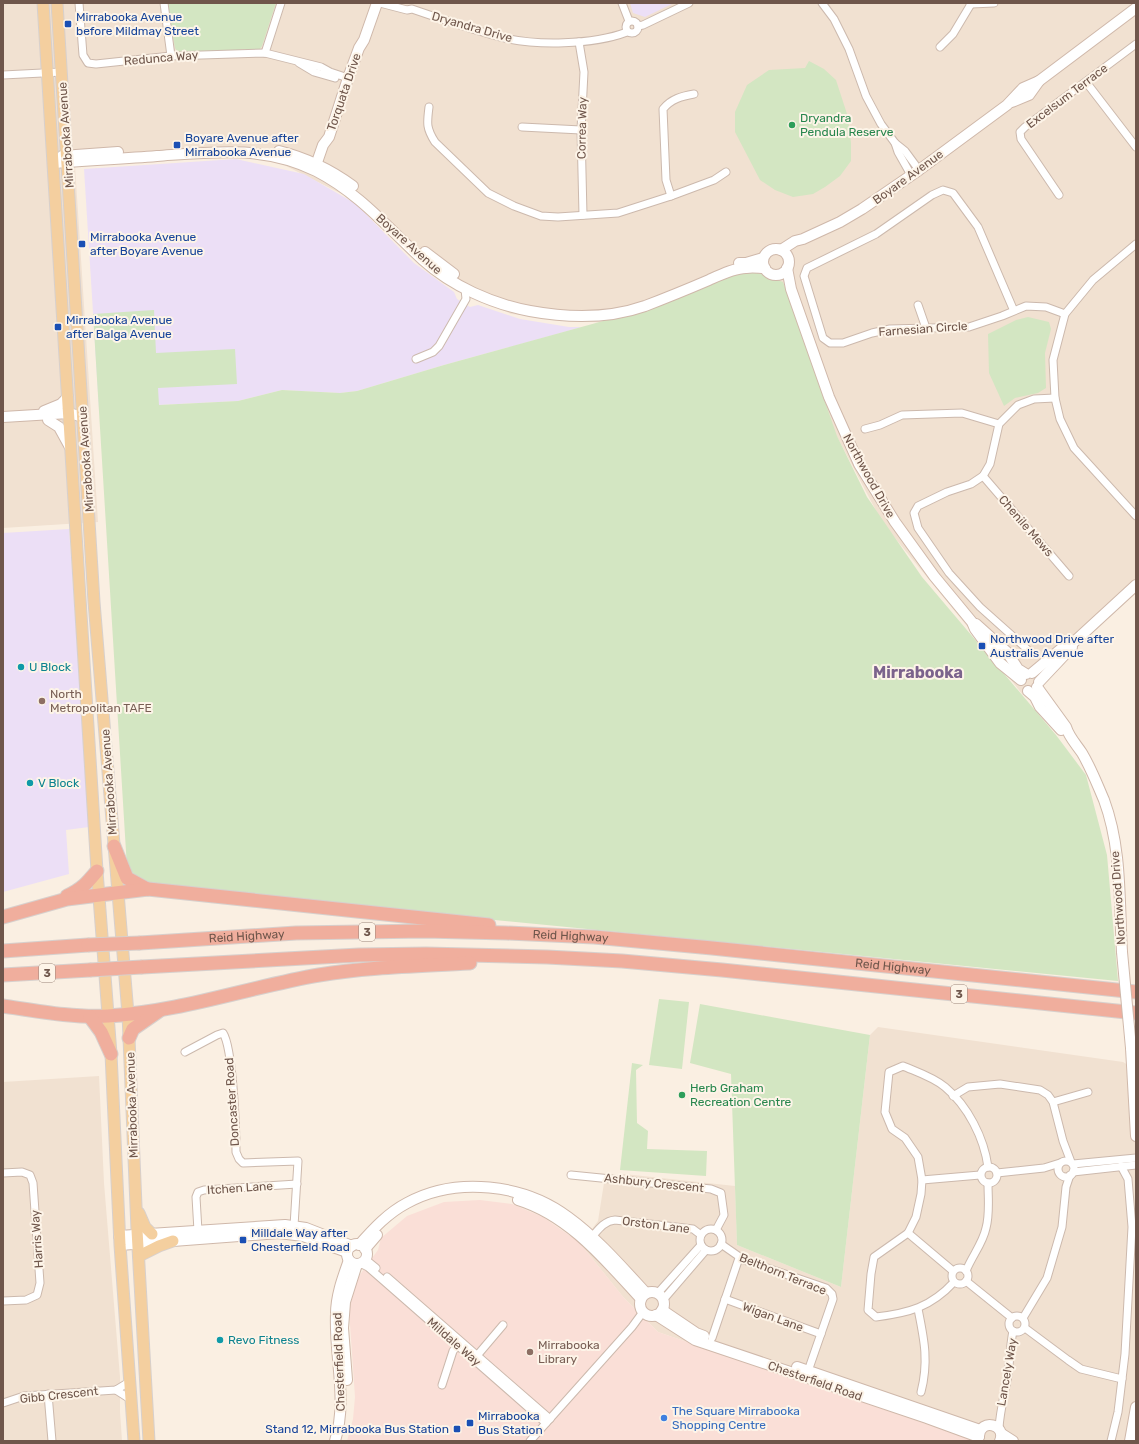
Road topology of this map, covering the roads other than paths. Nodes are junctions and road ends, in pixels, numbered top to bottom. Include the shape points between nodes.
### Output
1 (43, 3) edge
2 (57, 3) edge
3 (79, 3) edge
4 (164, 3) edge
5 (281, 3) edge
6 (370, 3) edge
7 (378, 3) edge
8 (401, 3) edge
9 (622, 3) edge
10 (688, 3) edge
11 (822, 3) edge
12 (994, 3) edge
13 (970, 4) edge
14 (1136, 8) edge
15 (412, 9) junction
16 (629, 21) junction
17 (638, 26) junction
18 (627, 32) junction
19 (579, 42) junction
20 (1136, 44) edge
21 (940, 47) dead end
22 (359, 48) junction
23 (265, 53) junction
24 (171, 56) junction
25 (47, 72) junction
26 (62, 72) junction
27 (3, 76) edge
28 (347, 80) junction
29 (1086, 82) junction
30 (694, 94) dead end
31 (429, 107) dead end
32 (522, 127) dead end
33 (581, 130) junction
34 (1136, 147) edge
35 (67, 159) junction
36 (52, 160) junction
37 (318, 168) junction
38 (726, 172) dead end
39 (915, 172) junction
40 (1059, 195) dead end
41 (671, 196) junction
42 (582, 215) junction
43 (1136, 244) edge
44 (784, 254) junction
45 (763, 258) junction
46 (765, 268) junction
47 (787, 268) junction
48 (777, 274) junction
49 (465, 288) junction
50 (791, 289) junction
51 (476, 294) junction
52 (466, 299) junction
53 (918, 305) dead end
54 (76, 307) junction
55 (1014, 311) junction
56 (1065, 314) junction
57 (926, 328) junction
58 (64, 348) junction
59 (416, 359) dead end
60 (68, 397) junction
61 (1055, 398) junction
62 (34, 415) junction
63 (69, 416) junction
64 (3, 417) edge
65 (83, 417) junction
66 (48, 420) junction
67 (3, 422) edge
68 (999, 424) junction
69 (865, 429) dead end
70 (71, 450) junction
71 (983, 476) junction
72 (1136, 516) edge
73 (91, 543) junction
74 (77, 544) junction
75 (1069, 576) dead end
76 (1136, 585) edge
77 (1074, 642) junction
78 (1027, 649) dead end
79 (1026, 676) junction
80 (1034, 686) junction
81 (114, 846) junction
82 (97, 872) junction
83 (148, 889) junction
84 (118, 893) junction
85 (99, 895) junction
86 (51, 903) junction
87 (3, 917) edge
88 (594, 938) junction
89 (3, 951) edge
90 (547, 957) junction
91 (3, 975) edge
92 (1136, 992) edge
93 (3, 1006) edge
94 (160, 1010) junction
95 (1136, 1013) edge
96 (128, 1014) junction
97 (108, 1016) junction
98 (90, 1017) junction
99 (129, 1038) junction
100 (185, 1052) dead end
101 (111, 1054) junction
102 (1133, 1071) junction
103 (1136, 1083) edge
104 (1088, 1092) dead end
105 (954, 1096) junction
106 (1053, 1102) junction
107 (132, 1106) junction
108 (1136, 1136) edge
109 (1063, 1141) junction
110 (115, 1152) junction
111 (1136, 1158) edge
112 (1061, 1162) junction
113 (1136, 1165) edge
114 (1121, 1166) junction
115 (988, 1167) junction
116 (1044, 1168) junction
117 (1072, 1168) junction
118 (3, 1173) edge
119 (997, 1173) junction
120 (1060, 1174) junction
121 (571, 1175) dead end
122 (980, 1175) junction
123 (922, 1180) junction
124 (988, 1183) junction
125 (296, 1184) junction
126 (1066, 1187) junction
127 (500, 1193) junction
128 (136, 1204) junction
129 (294, 1226) junction
130 (716, 1230) junction
131 (198, 1231) junction
132 (908, 1233) junction
133 (152, 1234) junction
134 (701, 1235) junction
135 (592, 1237) junction
136 (138, 1239) junction
137 (120, 1240) junction
138 (173, 1241) junction
139 (721, 1244) junction
140 (704, 1247) junction
141 (357, 1255) junction
142 (139, 1256) junction
143 (739, 1258) junction
144 (953, 1271) junction
145 (966, 1271) junction
146 (623, 1274) junction
147 (966, 1281) junction
148 (954, 1282) junction
149 (644, 1296) junction
150 (725, 1299) junction
151 (3, 1301) edge
152 (660, 1305) junction
153 (918, 1309) junction
154 (643, 1312) junction
155 (1012, 1318) junction
156 (1023, 1318) junction
157 (503, 1325) dead end
158 (1025, 1328) junction
159 (1014, 1331) junction
160 (821, 1334) junction
161 (712, 1338) junction
162 (459, 1343) junction
163 (752, 1355) junction
164 (475, 1357) junction
165 (129, 1359) junction
166 (145, 1369) junction
167 (807, 1374) junction
168 (1122, 1379) junction
169 (129, 1382) junction
170 (442, 1384) dead end
171 (116, 1390) junction
172 (921, 1392) dead end
173 (48, 1394) junction
174 (130, 1399) junction
175 (3, 1403) edge
176 (1136, 1407) edge
177 (548, 1421) junction
178 (153, 1424) junction
179 (990, 1434) edge
180 (52, 1441) edge
181 (134, 1441) edge
182 (139, 1441) edge
183 (149, 1441) edge
184 (335, 1441) edge
185 (340, 1441) edge
186 (530, 1441) edge
187 (1013, 1441) edge
188 (1111, 1441) edge
189 (1130, 1441) edge

1 - 25 main road, Mirrabooka Avenue
2 - 26 main road, Mirrabooka Avenue
3 - 24 street, Redunca Way via 84,55 88,63
4 - 24 street
5 - 23 street
6 - 22 street, Torquata Drive via 369,12 363,20
7 - 15 street, Dryandra Drive
7 - 22 street, Torquata Drive
8 - 15 street, Dryandra Drive
9 - 16 street
10 - 17 street, Dryandra Drive
11 - 39 street via 834,19 849,49 866,96 881,124 895,143 905,150
12 - 13 street
13 - 21 street via 953,34
14 - 39 street, Boyare Avenue via 1039,81 1029,95 1007,105
15 - 19 street, Dryandra Drive via 501,37 540,42
16 - 17 street via 634,21
16 - 18 street via 625,26
17 - 18 street, Dryandra Drive via 634,33
18 - 19 street, Dryandra Drive
19 - 33 street, Correa Way via 584,72
20 - 29 street, Excelsum Terrace
22 - 28 street, Torquata Drive
23 - 24 street, Redunca Way
23 - 28 street, Redunca Way via 296,60 314,72
25 - 26 street
25 - 27 street
25 - 36 main road, Mirrabooka Avenue
26 - 35 main road, Mirrabooka Avenue
28 - 37 street, Torquata Drive via 329,137 323,145
29 - 34 street
29 - 40 street, Excelsum Terrace via 1020,132 1021,139
30 - 41 street via 682,96 668,103 663,109 666,180
31 - 42 street via 427,125 432,138 488,193 541,216
32 - 33 street
33 - 42 street, Correa Way
35 - 36 street, Boyare Avenue
35 - 37 street, Boyare Avenue via 240,145 296,156
35 - 54 main road, Mirrabooka Avenue
36 - 58 main road, Mirrabooka Avenue
37 - 45 street, Boyare Avenue via 343,179 364,195 425,252 462,280 516,302 565,310 617,306 646,299 737,263
37 - 49 street, Boyare Avenue via 364,203 424,261
38 - 41 street via 714,180
39 - 44 street, Boyare Avenue via 862,210 795,241
41 - 42 street via 618,213
43 - 56 street via 1093,280
44 - 45 street via 772,250
44 - 47 street via 789,261
45 - 46 street
46 - 48 street via 770,273
46 - 51 street, Boyare Avenue via 745,267 642,307 602,315 567,316 531,311
47 - 48 street
47 - 50 street, Northwood Drive
48 - 50 street, Northwood Drive
49 - 51 street, Boyare Avenue
49 - 52 street
50 - 79 street, Northwood Drive via 829,397 859,464 895,522 934,576 972,622 1007,652
51 - 52 street
52 - 59 street via 438,346 433,352
53 - 57 street
54 - 58 main road via 68,312
54 - 65 main road, Mirrabooka Avenue
55 - 56 street, Farnesian Circle via 1026,306 1046,307
55 - 57 street, Farnesian Circle via 969,327
55 - 57 street, Farnesian Circle via 978,227 953,192 943,190 932,195 876,234 807,268 804,276 823,338 830,343 843,343 890,329
56 - 61 street via 1053,360
58 - 60 main road, Mirrabooka Avenue
60 - 62 street via 61,404
60 - 63 main road, Mirrabooka Avenue
61 - 68 street via 1034,399 1018,405
61 - 72 street via 1060,419 1074,448
62 - 63 street
62 - 64 street
63 - 65 street
63 - 66 street
63 - 70 main road, Mirrabooka Avenue
65 - 73 main road, Mirrabooka Avenue
66 - 67 street
66 - 70 street via 59,427
68 - 69 street via 962,413 902,415
68 - 71 street via 990,464
70 - 74 main road, Mirrabooka Avenue
71 - 75 street, Chenile Mews
71 - 78 street via 971,484 918,506 914,513 916,522 949,573 980,607
73 - 74 main road
73 - 81 main road, Mirrabooka Avenue
74 - 82 main road, Mirrabooka Avenue
76 - 77 street
77 - 79 street via 1068,643
77 - 80 street
79 - 80 street via 1036,676
79 - 80 street via 1021,685
80 - 102 street, Northwood Drive, bridge via 1035,697 1040,707 1060,730 1068,734 1092,770 1113,833 1118,864 1122,952
81 - 83 highway via 127,878
81 - 84 main road, Mirrabooka Avenue
82 - 85 main road, Mirrabooka Avenue
82 - 86 highway via 80,890
83 - 84 highway
83 - 88 highway
84 - 85 highway
84 - 96 main road, Mirrabooka Avenue
85 - 86 highway
85 - 97 main road, Mirrabooka Avenue
86 - 87 highway
88 - 89 highway, Reid Highway / 3, bridge via 425,931 296,933
88 - 92 highway, Reid Highway / 3
90 - 91 highway, Reid Highway / 3, bridge via 359,955
90 - 94 highway via 321,975
90 - 95 highway, Reid Highway / 3 via 730,970
93 - 98 highway
94 - 96 highway
94 - 99 highway via 133,1029
96 - 97 highway
96 - 99 main road, Mirrabooka Avenue
97 - 98 highway
97 - 101 main road, Mirrabooka Avenue
98 - 101 highway via 101,1032
99 - 107 main road, Mirrabooka Avenue
100 - 125 street, Doncaster Road via 223,1033 226,1037 230,1065 236,1152 239,1159 243,1163 298,1161
101 - 110 main road, Mirrabooka Avenue
102 - 103 street, Northwood Drive
102 - 108 street, Northwood Drive
104 - 106 street
105 - 106 street via 968,1088 1000,1084 1040,1090
105 - 115 street via 963,1106 980,1136
105 - 123 street via 945,1086 903,1066 889,1072 885,1112 892,1129 905,1138 918,1157
106 - 109 street
107 - 110 main road via 123,1107 118,1111
107 - 128 main road, Mirrabooka Avenue
109 - 112 street
109 - 117 street
110 - 137 main road, Mirrabooka Avenue
111 - 117 street
112 - 116 street
112 - 117 street via 1066,1160
112 - 120 street via 1058,1168
113 - 114 street
114 - 117 street
114 - 168 street via 1128,1179 1132,1227
115 - 119 street
115 - 122 street
116 - 119 street
116 - 120 street
117 - 120 street
117 - 126 street
118 - 151 street, Harris Way via 22,1172 30,1175 33,1183 40,1283 37,1295 26,1300
119 - 124 street via 995,1180
120 - 126 street
121 - 130 street, Ashbury Crescent via 711,1189 721,1193 724,1215
122 - 123 street
122 - 124 street via 983,1181
123 - 132 street via 916,1218
124 - 145 street via 986,1228
125 - 129 street, Doncaster Road
125 - 131 street, Itchen Lane via 198,1192
126 - 156 street via 1062,1227 1047,1278
127 - 135 street, Chesterfield Road via 511,1191 546,1203
127 - 141 street, Chesterfield Road via 470,1187 445,1189 418,1198 398,1212 387,1216 374,1228
127 - 146 street, Chesterfield Road via 539,1209 561,1222
128 - 133 main road via 144,1226
128 - 136 main road, Mirrabooka Avenue
129 - 131 street, Milldale Way
129 - 141 street, Milldale Way via 306,1228
130 - 134 street via 707,1230
130 - 139 street via 721,1235
131 - 133 street, Milldale Way
132 - 144 street
132 - 153 street via 874,1257 868,1310 876,1317
133 - 136 street, Milldale Way
134 - 135 street, Orston Lane via 693,1229 615,1220 608,1221
134 - 140 street
135 - 146 street, Chesterfield Road
136 - 137 street, Milldale Way
136 - 138 street, Milldale Way
136 - 142 main road, Mirrabooka Avenue
137 - 165 main road, Mirrabooka Avenue
138 - 141 street, Milldale Way via 279,1233 303,1236
138 - 142 main road
139 - 140 street via 715,1250
139 - 143 street, Belthorn Terrace
140 - 152 street
141 - 162 street, Milldale Way
141 - 184 street, Chesterfield Road via 341,1285 336,1313 341,1397 340,1422
141 - 185 street, Chesterfield Road via 345,1302 343,1328 347,1396 345,1422
142 - 166 main road, Mirrabooka Avenue
143 - 150 street
143 - 160 street, Belthorn Terrace via 826,1288 832,1294 833,1300
144 - 145 street via 959,1268
144 - 148 street
145 - 147 street
146 - 149 street, Chesterfield Road
147 - 148 street via 960,1284
147 - 155 street
148 - 153 street via 944,1293
149 - 152 street via 650,1292
149 - 154 street via 640,1304
150 - 160 street, Wigan Lane
150 - 161 street
152 - 154 street via 648,1315
152 - 161 street, Chesterfield Road via 696,1333
152 - 163 street, Chesterfield Road via 695,1340
153 - 172 street via 925,1345 925,1376
154 - 177 street
155 - 156 street
155 - 159 street via 1009,1324
156 - 158 street
157 - 164 street
158 - 159 street via 1020,1332
158 - 168 street via 1081,1369
159 - 179 street, Lancely Way via 1010,1342 1010,1362 1000,1412
160 - 167 street, Belthorn Terrace
161 - 163 street, Chesterfield Road
162 - 164 street, Milldale Way
162 - 170 street via 453,1351
163 - 167 street, Chesterfield Road
164 - 177 street, Milldale Way
165 - 166 main road via 136,1366
165 - 169 main road, Mirrabooka Avenue
166 - 178 main road, Mirrabooka Avenue
167 - 179 street, Chesterfield Road
168 - 188 street
169 - 171 street, Gibb Crescent
169 - 174 main road, Mirrabooka Avenue
171 - 173 street, Gibb Crescent
171 - 174 street, Gibb Crescent
173 - 175 street, Gibb Crescent via 24,1396
173 - 180 street
174 - 181 main road, Mirrabooka Avenue
176 - 189 street
177 - 186 street
178 - 182 main road via 141,1431
178 - 183 main road, Mirrabooka Avenue
179 - 187 street, Chesterfield Road

